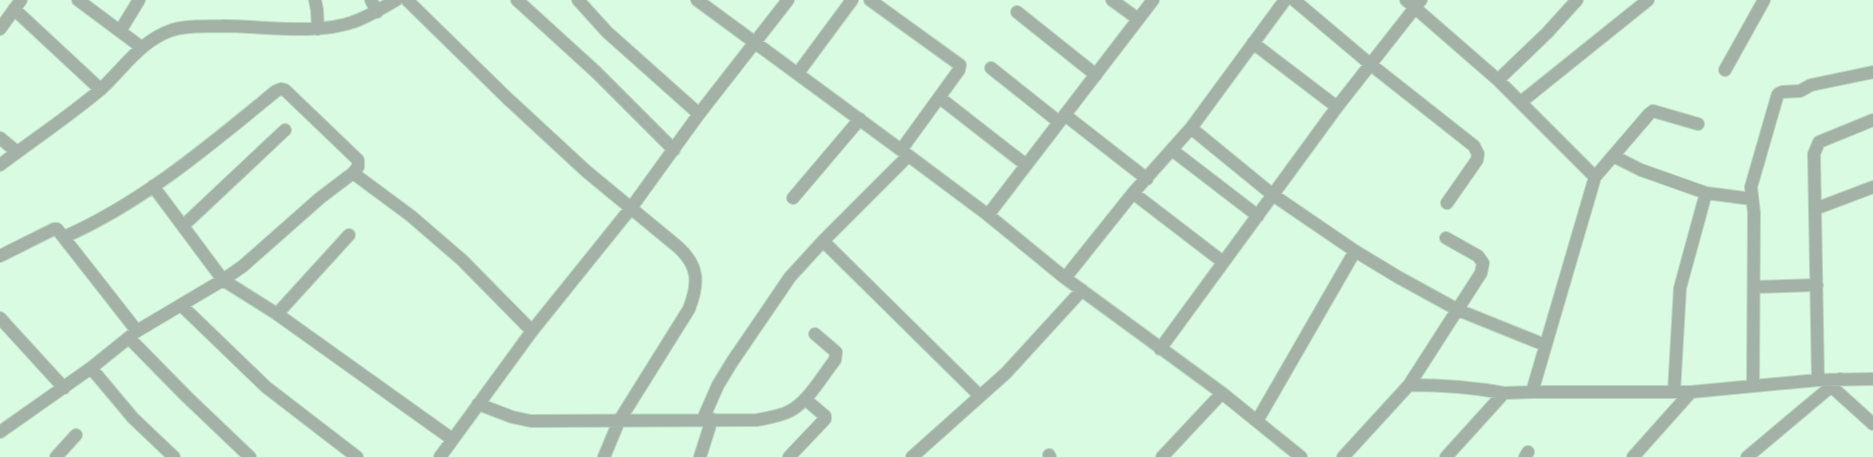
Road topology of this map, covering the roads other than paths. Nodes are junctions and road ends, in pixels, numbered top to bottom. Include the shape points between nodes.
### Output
1 (78, 0) edge
2 (139, 0) edge
3 (315, 0) edge
4 (371, 0) edge
5 (396, 0) edge
6 (408, 0) edge
7 (517, 0) edge
8 (578, 0) edge
9 (697, 0) edge
10 (788, 0) edge
11 (852, 0) edge
12 (870, 0) edge
13 (1112, 0) edge
14 (1153, 0) edge
15 (1285, 0) edge
16 (1294, 0) edge
17 (1577, 0) edge
18 (1648, 0) edge
19 (1764, 0) edge
20 (1414, 2) edge
21 (18, 5) edge
22 (377, 12) junction
23 (1017, 12) dead end
24 (1138, 20) junction
25 (0, 29) edge
26 (318, 29) junction
27 (120, 31) junction
28 (756, 43) junction
29 (1253, 43) junction
30 (141, 47) junction
31 (1370, 64) junction
32 (991, 68) dead end
33 (1725, 70) dead end
34 (1873, 72) edge
35 (798, 73) junction
36 (1096, 75) junction
37 (1498, 80) junction
38 (100, 89) junction
39 (940, 98) junction
40 (1521, 102) junction
41 (1337, 107) junction
42 (699, 114) junction
43 (1062, 118) junction
44 (860, 119) junction
45 (1873, 120) edge
46 (1698, 124) dead end
47 (1191, 128) junction
48 (285, 130) dead end
49 (0, 138) edge
50 (674, 150) junction
51 (1172, 150) junction
52 (17, 152) junction
53 (905, 153) junction
54 (1613, 156) junction
55 (0, 164) edge
56 (1026, 165) junction
57 (353, 173) junction
58 (1595, 177) junction
59 (1147, 179) junction
60 (153, 186) junction
61 (1873, 187) edge
62 (1133, 193) junction
63 (1706, 193) junction
64 (1273, 195) junction
65 (793, 198) dead end
66 (1752, 200) junction
67 (1447, 203) dead end
68 (631, 208) junction
69 (1815, 209) junction
70 (988, 215) junction
71 (1258, 216) junction
72 (184, 226) junction
73 (349, 235) dead end
74 (64, 237) junction
75 (1446, 238) dead end
76 (823, 241) junction
77 (1355, 250) junction
78 (0, 256) edge
79 (1223, 262) junction
80 (1065, 278) junction
81 (223, 280) junction
82 (1817, 285) junction
83 (1755, 287) junction
84 (1082, 290) junction
85 (181, 305) junction
86 (1458, 310) junction
87 (277, 314) junction
88 (2, 323) edge
89 (532, 331) junction
90 (815, 334) dead end
91 (133, 335) junction
92 (1545, 345) junction
93 (1160, 348) junction
94 (92, 368) junction
95 (1873, 379) edge
96 (1818, 380) junction
97 (1836, 382) junction
98 (1409, 385) junction
99 (1753, 386) junction
100 (64, 388) junction
101 (1532, 392) junction
102 (1674, 392) junction
103 (1690, 392) junction
104 (1222, 393) junction
105 (1504, 394) junction
106 (980, 396) junction
107 (805, 399) junction
108 (478, 404) junction
109 (708, 419) junction
110 (619, 421) junction
111 (1257, 421) junction
112 (1873, 424) edge
113 (0, 432) edge
114 (76, 435) dead end
115 (452, 439) junction
116 (56, 457) edge
117 (174, 457) edge
118 (250, 457) edge
119 (358, 457) edge
120 (440, 457) edge
121 (604, 457) edge
122 (700, 457) edge
123 (789, 457) edge
124 (912, 457) edge
125 (1162, 457) edge
126 (1301, 457) edge
127 (1343, 457) edge
128 (1446, 457) edge
129 (1633, 457) edge
130 (1747, 457) edge

1 - 27 street
2 - 27 street
3 - 26 street
4 - 22 street
5 - 22 street
6 - 68 street via 507,98 586,171
7 - 50 street via 596,72
8 - 42 street via 613,37
9 - 28 street
10 - 28 street
11 - 35 street
12 - 39 street via 960,65
13 - 24 street
14 - 24 street
15 - 29 street
16 - 31 street
17 - 37 street
18 - 40 street
19 - 33 street
20 - 31 street
20 - 37 street
21 - 25 street
21 - 38 street
22 - 26 street via 352,23
23 - 36 street
24 - 36 street
26 - 30 street via 186,27 171,30
27 - 30 street
28 - 35 street
28 - 42 street
29 - 41 street
29 - 47 street
30 - 38 street
31 - 41 street
31 - 67 street via 1474,146 1478,154 1477,160
32 - 43 street
34 - 66 street via 1811,85 1800,91 1778,94 1750,187
35 - 44 street
36 - 43 street
37 - 40 street
38 - 52 street
39 - 53 street
39 - 56 street
40 - 58 street
41 - 64 street
42 - 50 street
43 - 56 street
43 - 59 street
44 - 53 street
44 - 65 street
45 - 69 street via 1819,142 1814,154
46 - 54 street via 1653,111
47 - 51 street
47 - 64 street
48 - 72 street
49 - 52 street
50 - 68 street
51 - 59 street
51 - 71 street
52 - 55 street
53 - 70 street
53 - 76 street
54 - 58 street
54 - 63 street via 1641,170
56 - 70 street
57 - 60 street via 358,167 358,160 281,89
57 - 81 street
57 - 89 street via 411,216 462,260
58 - 92 street
59 - 62 street
60 - 72 street
60 - 74 street via 81,230
61 - 69 street
62 - 79 street
62 - 80 street
63 - 66 street
63 - 102 street via 1680,288
64 - 71 street
64 - 77 street
66 - 83 street
68 - 89 street
68 - 110 street via 689,257 696,273 695,294 689,309
69 - 82 street
70 - 80 street
71 - 79 street
72 - 81 street
73 - 87 street
74 - 78 street via 54,229
74 - 91 street
75 - 86 street via 1478,256 1483,263 1481,273
76 - 106 street
76 - 109 street via 790,277 732,362 718,385
77 - 86 street via 1428,295
77 - 111 street
79 - 93 street
80 - 84 street
81 - 85 street
81 - 87 street
82 - 83 street
82 - 96 street
83 - 99 street
84 - 93 street
84 - 106 street via 1006,373
85 - 91 street
85 - 119 street via 266,387
86 - 92 street
86 - 98 street
87 - 115 street
88 - 100 street
89 - 108 street
90 - 107 street via 836,352 837,356
91 - 94 street
91 - 118 street via 187,397
92 - 101 street
93 - 104 street
94 - 100 street
94 - 117 street via 133,418
95 - 97 street
96 - 97 street
96 - 99 street
97 - 112 street
97 - 130 street
98 - 105 street via 1452,385
98 - 127 street
99 - 103 street
100 - 113 street
101 - 102 street
101 - 105 street
102 - 103 street
103 - 129 street
104 - 111 street
104 - 125 street
105 - 128 street
106 - 124 street
107 - 109 street via 791,411 757,420
107 - 123 street via 825,416 825,419
108 - 110 street via 512,417 531,420
108 - 115 street
109 - 110 street
109 - 122 street
110 - 121 street
111 - 126 street
114 - 116 street
115 - 120 street

